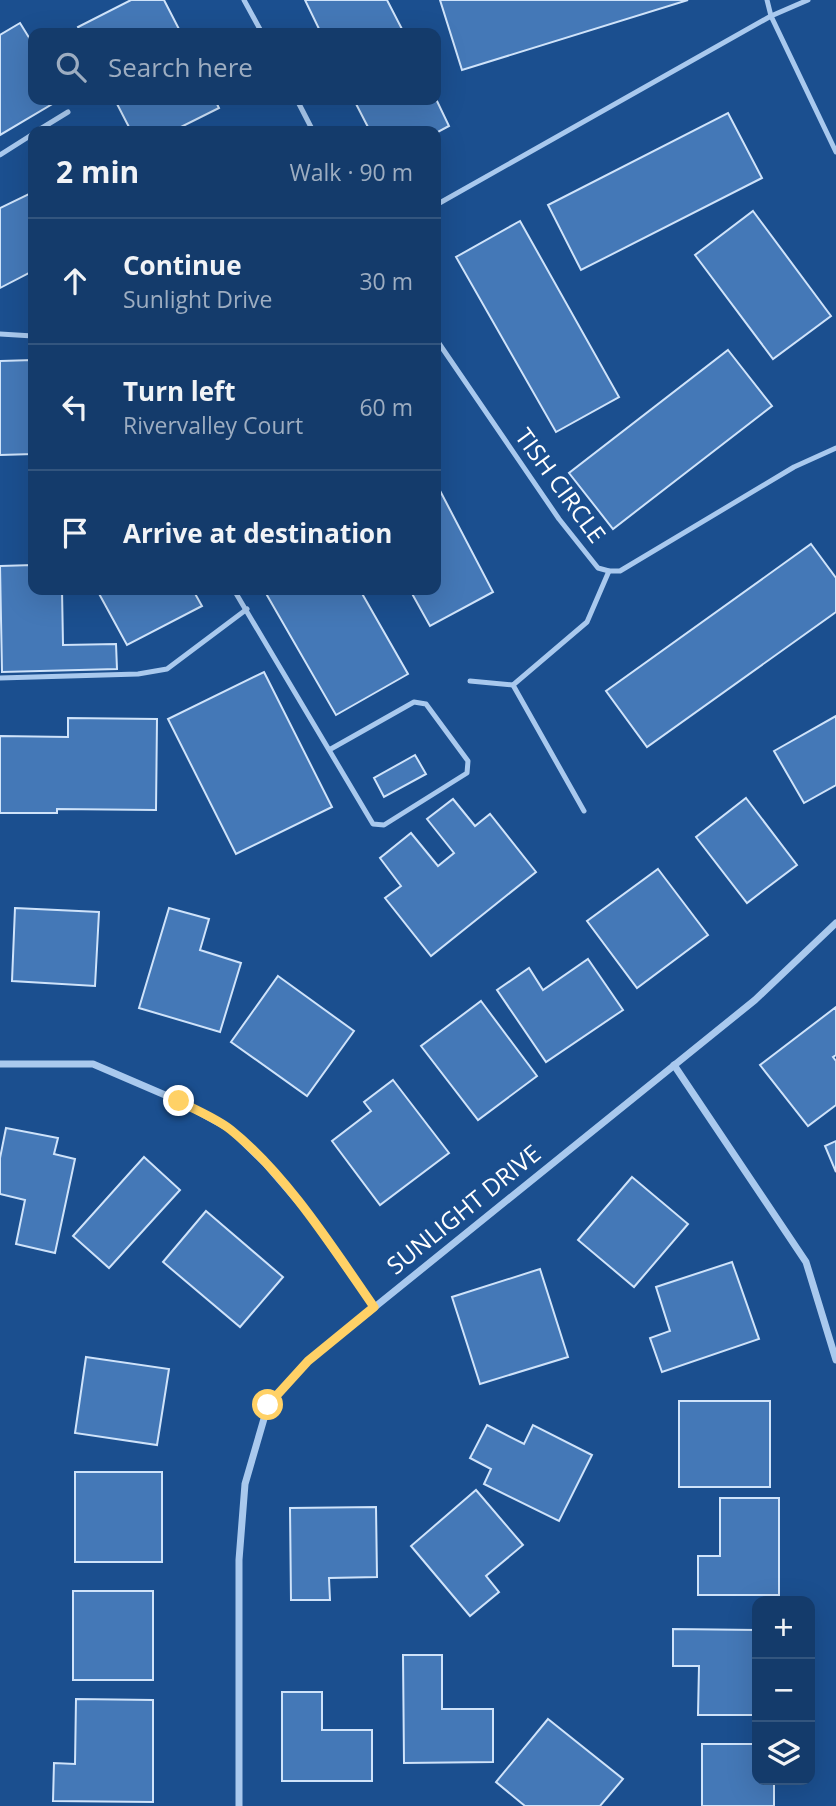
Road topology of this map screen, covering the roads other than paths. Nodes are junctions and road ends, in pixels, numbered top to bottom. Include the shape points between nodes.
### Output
1 (244, 0) edge
2 (767, 0) edge
3 (808, 0) edge
4 (771, 16) junction
5 (259, 28) edge
6 (299, 105) edge
7 (68, 112) dead end
8 (46, 126) edge
9 (310, 126) edge
10 (28, 137) edge
11 (836, 152) edge
12 (0, 155) edge
13 (441, 202) edge
14 (0, 334) edge
15 (28, 336) edge
16 (441, 346) edge
17 (836, 448) edge
18 (609, 572) junction
19 (237, 595) edge
20 (247, 609) junction
21 (0, 678) edge
22 (470, 681) dead end
23 (513, 685) junction
24 (330, 750) junction
25 (584, 811) dead end
26 (836, 923) edge
27 (0, 1064) edge
28 (674, 1065) junction
29 (374, 1307) junction
30 (836, 1360) edge
31 (239, 1806) edge

1 - 5 lane
2 - 4 lane
3 - 4 lane
4 - 11 lane
4 - 13 lane
6 - 9 lane
7 - 8 lane
10 - 12 lane
14 - 15 lane
16 - 18 lane, TISH CIRCLE via 559,519 598,568
17 - 18 lane, TISH CIRCLE via 794,467 620,572
18 - 23 lane via 587,622
19 - 20 lane
20 - 21 lane via 167,668 138,674
20 - 24 lane
22 - 23 lane
23 - 25 lane
24 - 24 lane via 373,824 384,825 467,773 468,761 426,704 414,702
26 - 28 street, SUNLIGHT DRIVE via 755,1000
27 - 29 street via 93,1064 230,1129 308,1213
28 - 29 street, SUNLIGHT DRIVE
28 - 30 street via 806,1262
29 - 31 street, SUNLIGHT DRIVE via 308,1361 268,1405 245,1484 239,1560

